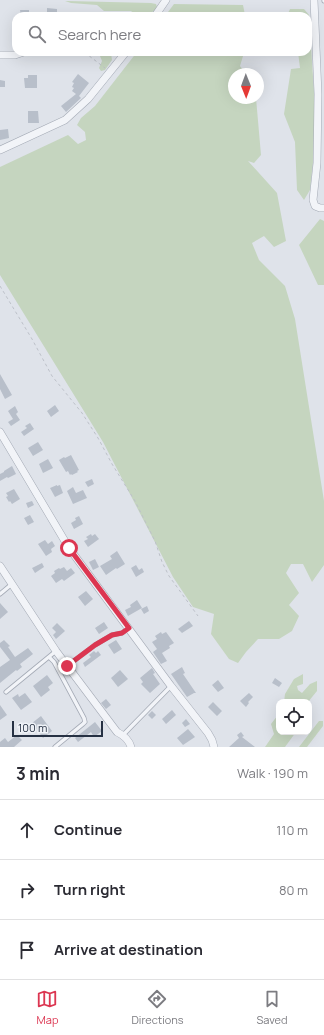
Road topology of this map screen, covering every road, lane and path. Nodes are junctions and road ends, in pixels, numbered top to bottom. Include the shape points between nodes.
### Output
1 (166, 0) edge
2 (314, 0) edge
3 (158, 12) edge
4 (0, 55) edge
5 (12, 55) edge
6 (89, 56) edge
7 (123, 56) edge
8 (110, 72) junction
9 (321, 94) edge
10 (0, 150) edge
11 (324, 208) edge
12 (0, 286) edge
13 (0, 432) edge
14 (0, 566) edge
15 (12, 584) junction
16 (0, 594) edge
17 (198, 616) dead end
18 (129, 628) junction
19 (56, 651) junction
20 (49, 657) junction
21 (67, 666) junction
22 (171, 686) junction
23 (6, 692) dead end
24 (123, 735) junction
25 (55, 747) edge
26 (131, 747) edge
27 (214, 747) edge

1 - 3 street
2 - 9 street
4 - 5 street
6 - 8 path
7 - 8 street
8 - 10 street via 88,99 64,120
9 - 11 street via 313,200 315,206
12 - 17 path via 52,376 82,413 98,438 135,501 155,541 162,562
13 - 18 street via 69,548
14 - 15 street
15 - 16 lane
15 - 19 street
18 - 21 lane via 95,645
18 - 22 street
19 - 20 lane
19 - 21 street
20 - 23 lane
20 - 25 lane via 85,722
21 - 24 street via 117,732
22 - 24 lane
22 - 27 street via 208,733
24 - 26 street

